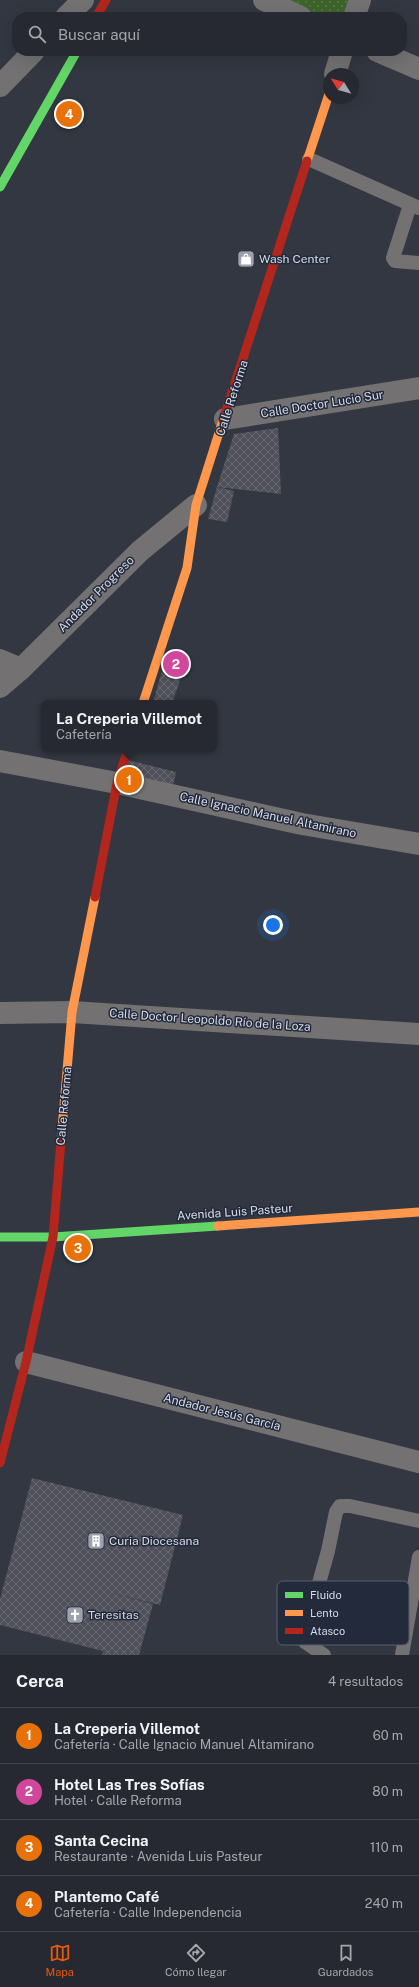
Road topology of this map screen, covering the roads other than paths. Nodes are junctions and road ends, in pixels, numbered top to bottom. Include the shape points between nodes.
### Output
1 (83, 0) edge
2 (106, 0) edge
3 (264, 0) edge
4 (360, 0) edge
5 (71, 12) edge
6 (99, 12) edge
7 (290, 12) edge
8 (356, 12) edge
9 (29, 56) edge
10 (74, 56) edge
11 (340, 56) edge
12 (389, 56) edge
13 (337, 68) edge
14 (419, 69) edge
15 (0, 86) edge
16 (326, 104) edge
17 (310, 159) junction
18 (0, 187) edge
19 (414, 207) edge
20 (419, 263) edge
21 (419, 388) edge
22 (225, 419) junction
23 (196, 505) junction
24 (0, 660) edge
25 (21, 669) junction
26 (0, 687) edge
27 (144, 700) edge
28 (127, 752) edge
29 (0, 761) edge
30 (117, 783) junction
31 (419, 844) edge
32 (72, 1012) junction
33 (0, 1013) edge
34 (419, 1034) edge
35 (419, 1212) edge
36 (0, 1237) edge
37 (53, 1237) junction
38 (26, 1362) junction
39 (419, 1462) edge
40 (0, 1463) edge
41 (419, 1521) edge
42 (419, 1557) edge
43 (320, 1581) edge
44 (409, 1615) edge
45 (309, 1645) edge
46 (404, 1645) edge
47 (324, 1655) edge
48 (402, 1655) edge

1 - 5 street
2 - 6 street
3 - 7 street
4 - 8 street
9 - 15 street
10 - 18 street
11 - 13 street
12 - 14 street
16 - 17 street, Calle Reforma
17 - 19 lane
17 - 22 street, Calle Reforma
19 - 20 lane via 393,258 395,261
21 - 22 street, Calle Doctor Lucio Sur
22 - 23 street, Calle Reforma
23 - 25 street, Andador Progreso via 140,550
23 - 27 street, Calle Reforma via 187,568
24 - 25 street
25 - 26 street, Andador Progreso
28 - 30 street, Calle Reforma
29 - 30 street, Calle Ignacio Manuel Altamirano
30 - 31 street, Calle Ignacio Manuel Altamirano via 302,824
30 - 32 street, Calle Reforma
32 - 33 street, Calle Doctor Leopoldo Río de la Loza
32 - 34 street, Calle Doctor Leopoldo Río de la Loza
32 - 37 street, Calle Reforma
35 - 37 street, Avenida Luis Pasteur
36 - 37 street, Avenida Luis Pasteur
37 - 38 street, Calle Reforma
38 - 39 street, Andador Jesús García
38 - 40 street, Calle Reforma
41 - 43 lane via 340,1506 336,1512
42 - 44 lane
45 - 47 lane
46 - 48 lane

